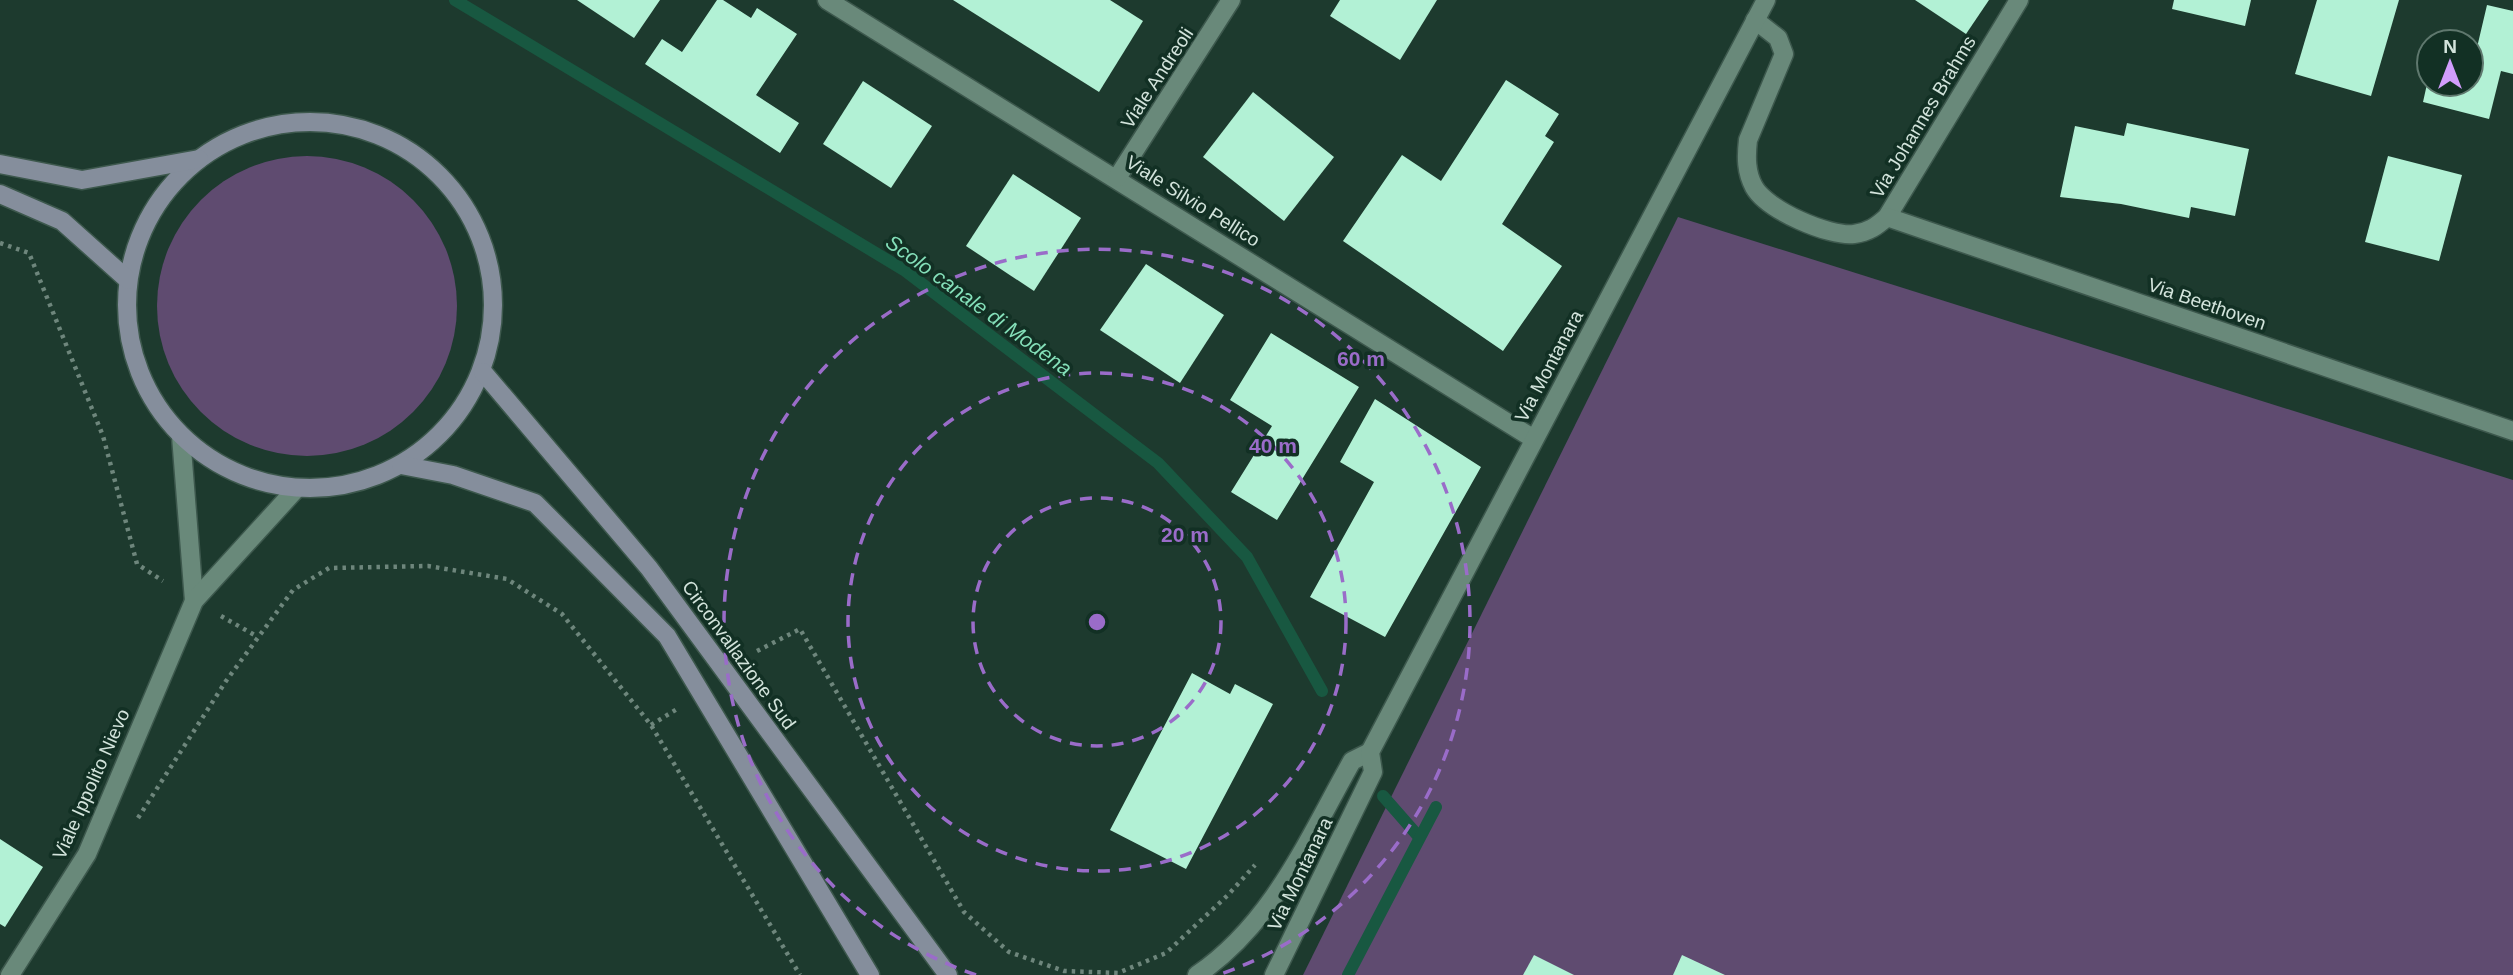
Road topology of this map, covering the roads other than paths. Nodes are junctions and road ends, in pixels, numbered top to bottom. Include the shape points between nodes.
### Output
1 (827, 0) edge
2 (1231, 0) edge
3 (1766, 0) edge
4 (2019, 0) edge
5 (1755, 20) junction
6 (199, 159) junction
7 (0, 164) edge
8 (1117, 178) junction
9 (0, 194) edge
10 (1887, 217) junction
11 (128, 280) junction
12 (483, 372) junction
13 (2513, 431) edge
14 (181, 436) junction
15 (1534, 439) junction
16 (401, 466) junction
17 (297, 488) junction
18 (194, 601) junction
19 (1370, 752) junction
20 (10, 975) edge
21 (870, 975) edge
22 (948, 975) edge
23 (1197, 975) edge
24 (1274, 975) edge

1 - 8 street, Viale Silvio Pellico
2 - 8 street, Viale Andreoli
3 - 5 street, Via Montanara
4 - 10 street, Via Johannes Brahms
5 - 10 street, Via Johannes Brahms via 1778,38 1784,54 1748,140 1748,172 1754,187 1763,200 1833,232 1852,235 1873,230
5 - 15 street, Via Montanara
6 - 7 main road via 82,180
6 - 11 main road via 165,192 141,234
6 - 12 main road via 252,131 310,121 369,131 422,158 463,202 488,255 495,314
8 - 15 street, Viale Silvio Pellico
9 - 11 main road via 62,221
10 - 13 street, Via Beethoven
11 - 14 main road via 132,348 148,391
12 - 16 main road via 450,425
12 - 22 main road, Circonvallazione Sud via 649,568
14 - 17 main road via 215,463 255,480
14 - 18 street, Viale Ippolito Nievo
15 - 19 street, Via Montanara
16 - 17 main road via 351,484
16 - 21 main road via 453,475 535,503 667,636
17 - 18 street, Viale Ippolito Nievo
18 - 20 street, Viale Ippolito Nievo via 87,854
19 - 23 street, Via Montanara via 1352,761 1278,895 1247,933
19 - 24 street, Via Montanara via 1373,772

